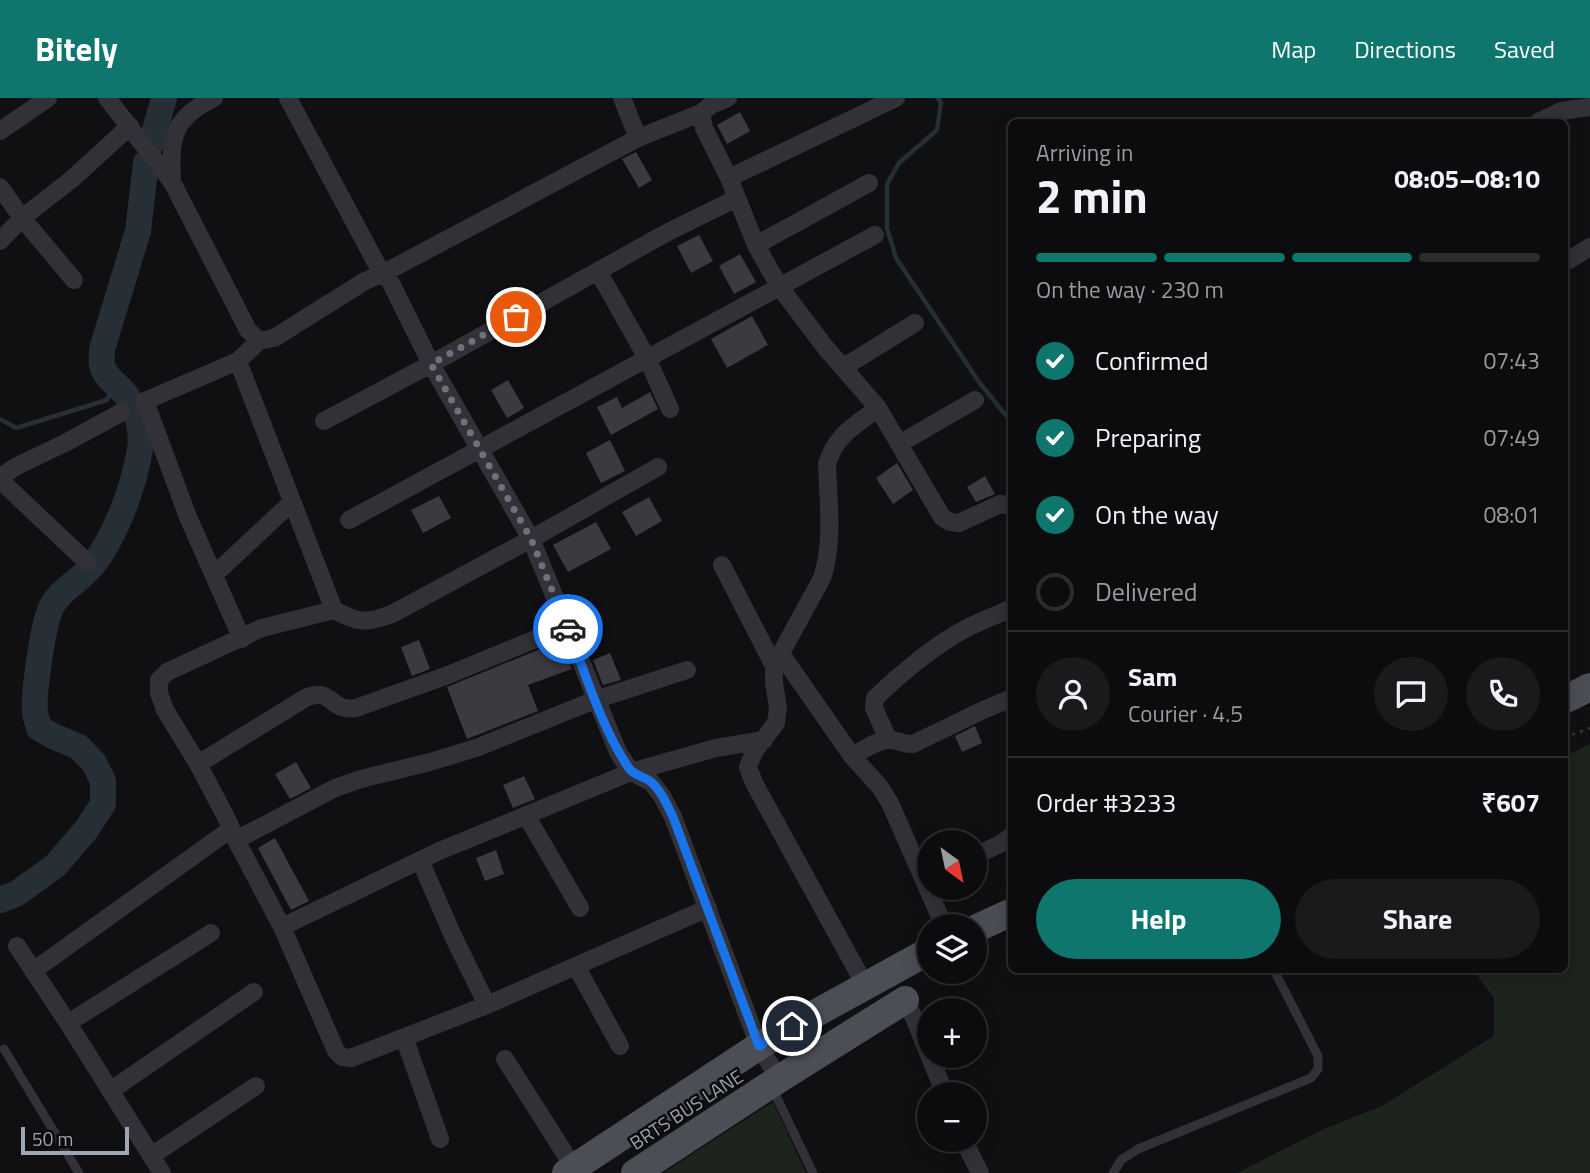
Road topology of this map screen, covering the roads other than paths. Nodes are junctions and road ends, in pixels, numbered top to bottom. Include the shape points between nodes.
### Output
1 (48, 98) edge
2 (107, 98) edge
3 (214, 98) edge
4 (288, 98) edge
5 (622, 98) edge
6 (729, 98) edge
7 (895, 98) edge
8 (1590, 107) edge
9 (701, 113) junction
10 (1544, 119) edge
11 (130, 127) junction
12 (0, 131) edge
13 (638, 138) junction
14 (729, 178) junction
15 (172, 182) junction
16 (869, 183) dead end
17 (0, 187) edge
18 (737, 198) junction
19 (22, 218) junction
20 (874, 235) dead end
21 (0, 241) edge
22 (756, 245) junction
23 (1590, 247) edge
24 (1569, 260) dead end
25 (598, 271) junction
26 (382, 274) junction
27 (74, 280) dead end
28 (779, 286) junction
29 (915, 323) dead end
30 (258, 341) junction
31 (647, 358) junction
32 (238, 361) junction
33 (431, 364) junction
34 (844, 367) junction
35 (975, 400) dead end
36 (878, 408) junction
37 (670, 410) dead end
38 (122, 412) dead end
39 (324, 421) dead end
40 (899, 444) junction
41 (480, 450) junction
42 (658, 467) dead end
43 (0, 479) edge
44 (292, 502) junction
45 (1008, 505) edge
46 (349, 520) dead end
47 (531, 539) junction
48 (88, 562) dead end
49 (722, 565) dead end
50 (214, 575) junction
51 (334, 610) junction
52 (1008, 610) edge
53 (567, 626) junction
54 (242, 639) junction
55 (778, 660) junction
56 (687, 670) dead end
57 (1590, 687) edge
58 (1568, 698) edge
59 (595, 700) junction
60 (1008, 700) edge
61 (888, 739) junction
62 (764, 740) junction
63 (852, 756) junction
64 (198, 764) junction
65 (631, 772) junction
66 (526, 815) junction
67 (233, 834) junction
68 (1008, 839) edge
69 (987, 850) edge
70 (917, 855) edge
71 (420, 860) junction
72 (580, 908) dead end
73 (708, 908) junction
74 (1008, 914) edge
75 (987, 923) edge
76 (282, 927) junction
77 (1008, 930) edge
78 (211, 933) dead end
79 (987, 939) edge
80 (17, 946) dead end
81 (917, 957) edge
82 (576, 965) junction
83 (33, 971) junction
84 (917, 971) edge
85 (1276, 973) edge
86 (865, 985) junction
87 (254, 992) dead end
88 (905, 1000) joint
89 (487, 1005) junction
90 (68, 1023) junction
91 (404, 1037) junction
92 (620, 1046) dead end
93 (4, 1049) dead end
94 (505, 1059) dead end
95 (768, 1067) junction
96 (940, 1082) edge
97 (256, 1086) dead end
98 (110, 1091) junction
99 (440, 1139) dead end
100 (970, 1152) edge
101 (151, 1156) junction
102 (577, 1171) edge
103 (79, 1173) edge
104 (162, 1173) edge
105 (635, 1173) edge
106 (813, 1173) edge
107 (980, 1173) edge
108 (1113, 1173) edge

1 - 12 street
2 - 11 street
3 - 15 street via 196,107 175,131
4 - 26 street
5 - 13 street
6 - 9 street
7 - 14 street
8 - 10 street
9 - 13 street
9 - 14 street
11 - 15 street
11 - 19 street
13 - 26 street
14 - 18 street
15 - 30 street via 247,330
16 - 22 street
17 - 19 street
18 - 22 street
18 - 25 street
19 - 21 street
19 - 27 street
20 - 28 street
22 - 28 street
23 - 24 street
25 - 31 street
25 - 33 street
26 - 30 street via 274,338
26 - 33 street via 390,281
28 - 31 street
28 - 34 street
29 - 34 street
30 - 32 street
31 - 37 street
31 - 41 street
32 - 44 street
32 - 50 street via 145,401
33 - 39 street
33 - 41 street
34 - 36 street
35 - 40 street
36 - 40 street
36 - 55 street via 838,439 831,451 827,464 827,564
38 - 43 street
40 - 45 street via 942,517 950,522
41 - 46 street
41 - 47 street
42 - 47 street
43 - 48 street
44 - 50 street
44 - 51 street
47 - 51 street via 392,614 355,621
47 - 53 street
49 - 55 street
50 - 54 street
51 - 54 street via 262,628
52 - 61 street via 943,643 875,698 874,708
53 - 59 street
53 - 64 street via 356,708 345,710 324,695 307,697
54 - 64 street via 167,672 159,680 165,710
55 - 62 street via 776,723
55 - 63 street
56 - 59 street
57 - 58 main road
59 - 65 street
59 - 67 street via 476,748 335,788
60 - 61 street via 913,744
61 - 63 street
62 - 65 street
62 - 86 street via 749,761 750,774
63 - 70 street via 880,787
64 - 67 street
65 - 66 street
65 - 73 street via 651,782 662,796
66 - 71 street
66 - 72 street
67 - 76 street
67 - 83 street
68 - 69 street
71 - 76 street
71 - 89 street
73 - 82 street
73 - 95 street
74 - 75 main road
76 - 91 street via 342,1057 351,1058
77 - 79 main road
78 - 90 street
80 - 83 street
81 - 86 main road
82 - 89 street
82 - 92 street
83 - 90 street
84 - 95 main road via 865,999
85 - 108 lane via 1318,1056 1318,1069 1311,1078 1138,1149 1121,1160
86 - 95 main road
87 - 98 street
88 - 95 main road
88 - 96 street
89 - 91 street
90 - 98 street
91 - 99 street
93 - 103 lane
94 - 102 street
95 - 102 main road
95 - 105 main road
95 - 106 lane via 777,1098
97 - 101 street
98 - 101 street
100 - 107 street
101 - 104 street

